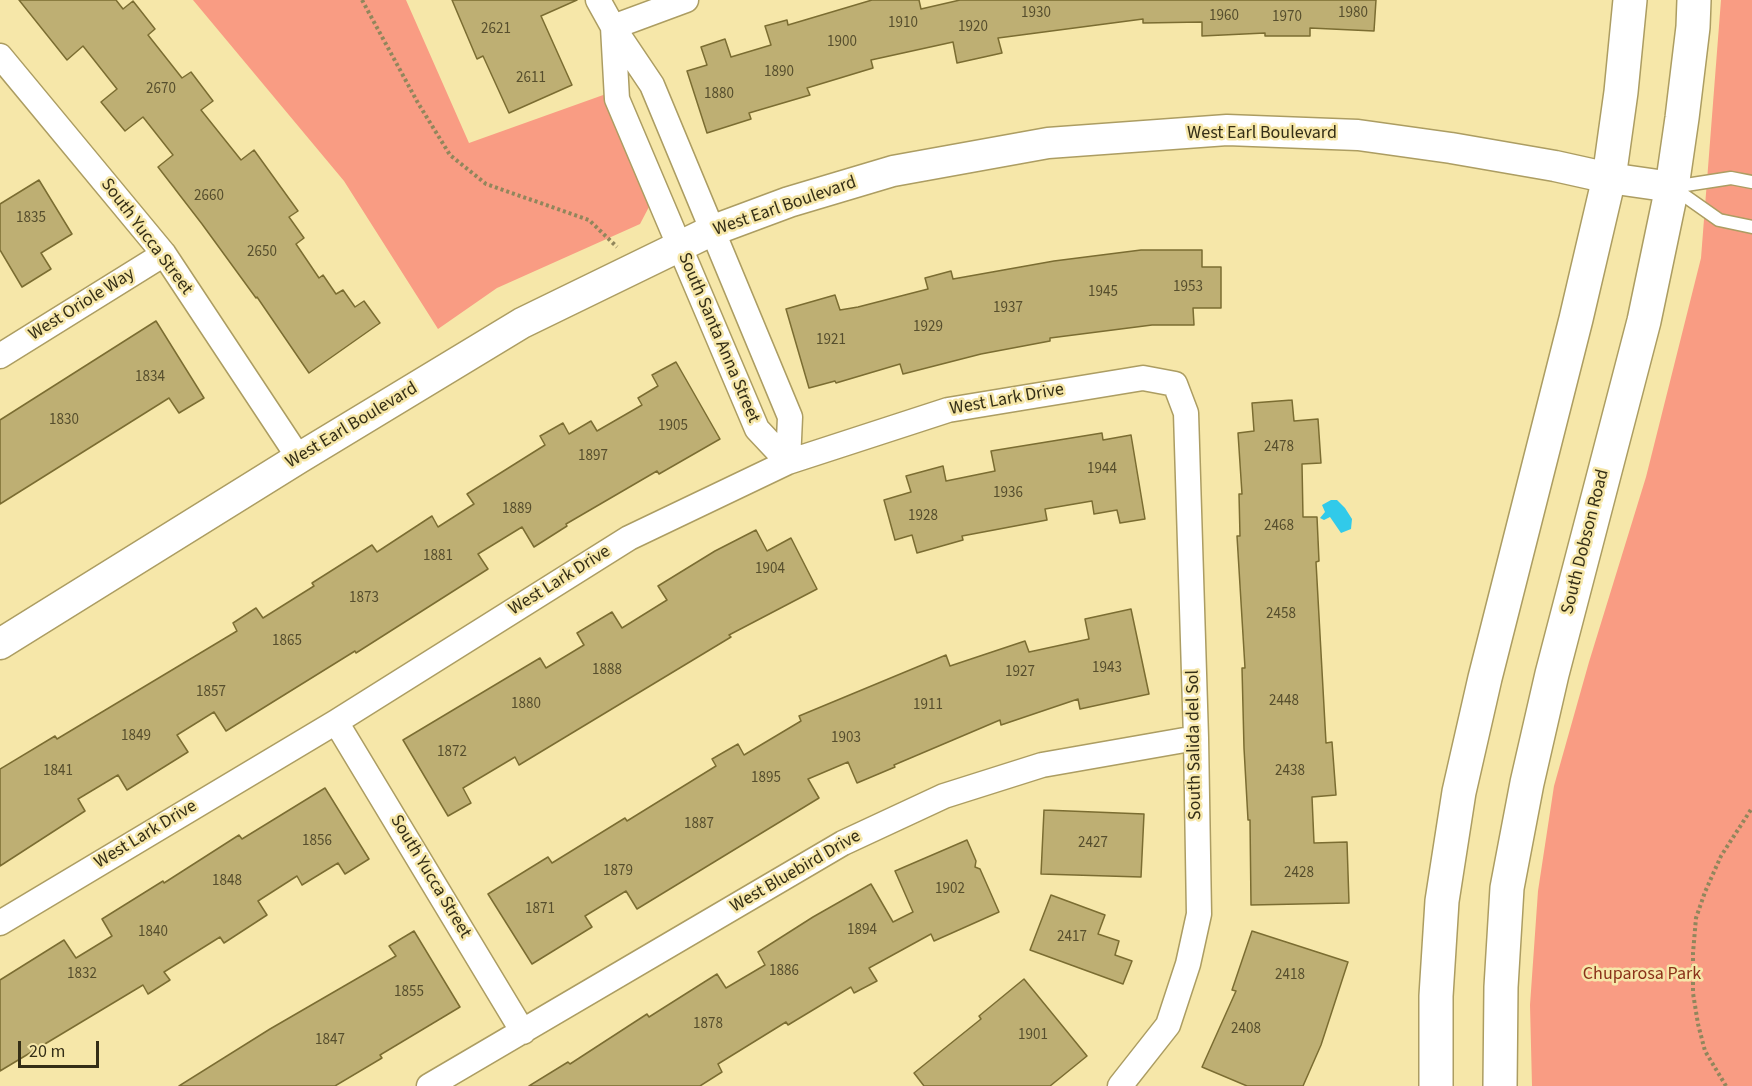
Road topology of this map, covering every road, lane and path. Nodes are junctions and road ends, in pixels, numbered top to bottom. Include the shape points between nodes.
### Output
1 (362, 0) edge
2 (598, 0) edge
3 (686, 0) edge
4 (1630, 0) edge
5 (1694, 0) edge
6 (613, 27) junction
7 (0, 56) edge
8 (1609, 178) junction
9 (1752, 182) edge
10 (1672, 187) junction
11 (1752, 227) edge
12 (711, 231) junction
13 (678, 246) junction
14 (164, 254) junction
15 (638, 266) junction
16 (0, 356) edge
17 (1175, 384) joint
18 (299, 458) junction
19 (788, 462) junction
20 (0, 644) edge
21 (336, 722) junction
22 (1196, 738) junction
23 (1752, 808) edge
24 (0, 923) edge
25 (523, 1032) junction
26 (429, 1086) edge
27 (1120, 1086) edge
28 (1436, 1086) edge
29 (1500, 1086) edge
30 (1726, 1086) edge

1 - 15 path via 450,155 486,184 588,220
2 - 6 street, South Santa Anna Street
3 - 6 street
4 - 8 main road
5 - 10 main road, South Dobson Road
6 - 12 street, South Santa Anna Street via 652,86
6 - 13 street, South Santa Anna Street via 617,99
7 - 14 street, South Yucca Street
8 - 10 street, West Earl Boulevard
8 - 12 street, West Earl Boulevard via 1358,135 1227,130 1048,142 893,171 789,202
8 - 28 main road via 1460,792 1442,900
9 - 10 lane, West Earl Boulevard via 1731,178
10 - 11 lane, West Earl Boulevard via 1719,220
10 - 29 main road, South Dobson Road via 1644,321 1524,795 1507,888
12 - 13 street, West Earl Boulevard
12 - 19 street, South Santa Anna Street via 789,417
13 - 15 street, West Earl Boulevard
13 - 19 street, South Santa Anna Street via 757,429
14 - 16 street, West Oriole Way
14 - 18 street, South Yucca Street
15 - 18 street, West Earl Boulevard via 522,323
17 - 19 street, West Lark Drive via 1143,378 948,410
17 - 22 street, South Salida del Sol via 1186,413
18 - 20 street, West Earl Boulevard
19 - 21 street, West Lark Drive via 629,538
21 - 24 street, West Lark Drive
21 - 25 street, South Yucca Street
22 - 25 street, West Bluebird Drive via 1042,765 944,796 843,843
22 - 27 street, South Salida del Sol via 1199,914 1168,1025
23 - 30 path via 1721,856 1696,918 1693,993 1698,1024 1705,1051
25 - 26 street, West Bluebird Drive

